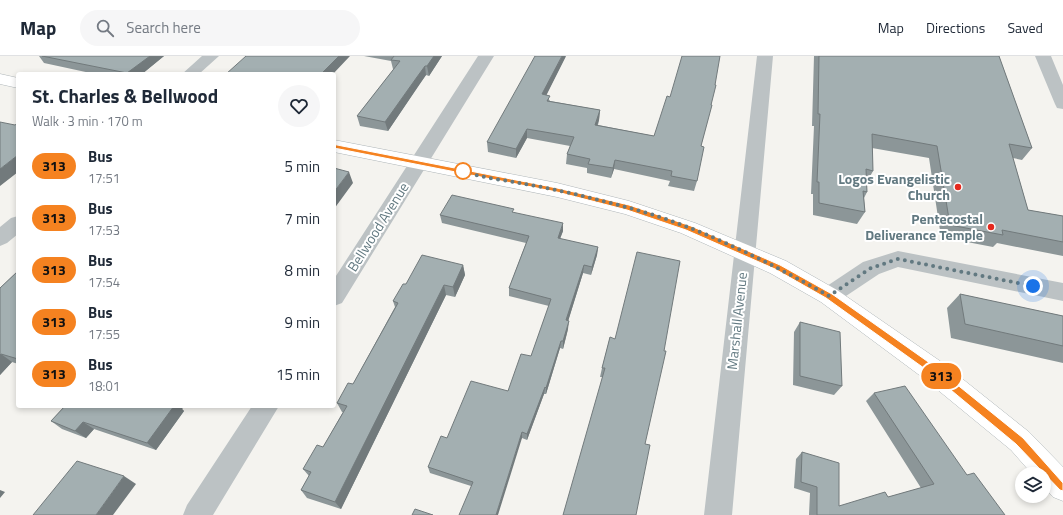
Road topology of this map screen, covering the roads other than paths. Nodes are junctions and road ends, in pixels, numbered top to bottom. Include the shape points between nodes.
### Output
1 (211, 56) edge
2 (486, 56) edge
3 (765, 56) edge
4 (1043, 56) edge
5 (192, 72) edge
6 (0, 79) edge
7 (16, 83) edge
8 (1063, 104) edge
9 (336, 146) edge
10 (418, 163) junction
11 (16, 225) edge
12 (0, 238) edge
13 (744, 252) junction
14 (1063, 292) edge
15 (336, 294) edge
16 (829, 296) junction
17 (265, 408) edge
18 (1063, 487) edge
19 (197, 515) edge
20 (718, 515) edge

1 - 5 street
2 - 10 street, Bellwood Avenue
3 - 13 street, Marshall Avenue
4 - 8 street
6 - 7 main road
9 - 10 main road
10 - 13 main road via 557,190 629,208 688,228
10 - 15 street, Bellwood Avenue
11 - 12 street
13 - 16 main road via 778,267
13 - 20 street, Marshall Avenue
14 - 16 street via 898,259 871,268
16 - 18 main road via 931,368 1020,441
17 - 19 street

